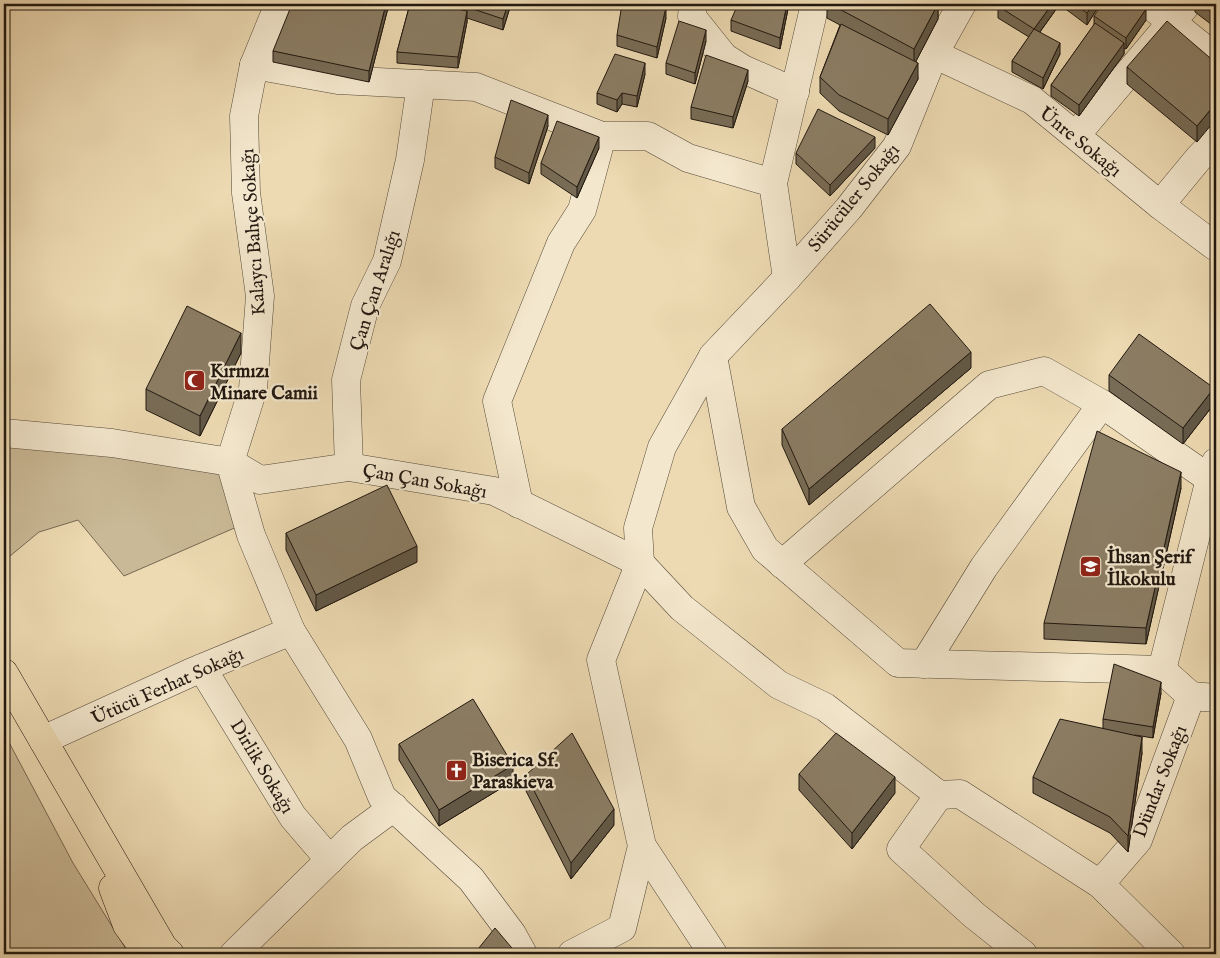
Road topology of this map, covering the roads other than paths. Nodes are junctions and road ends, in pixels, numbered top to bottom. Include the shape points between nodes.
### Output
1 (279, 4) edge
2 (693, 4) edge
3 (816, 4) edge
4 (962, 4) edge
5 (1149, 4) edge
6 (1180, 13) edge
7 (934, 54) junction
8 (1216, 58) edge
9 (254, 65) junction
10 (421, 84) junction
11 (795, 92) junction
12 (1076, 135) junction
13 (602, 136) junction
14 (1216, 140) edge
15 (773, 183) junction
16 (1160, 205) junction
17 (1216, 247) edge
18 (787, 278) junction
19 (713, 356) junction
20 (1102, 404) junction
21 (4, 433) edge
22 (230, 462) junction
23 (349, 467) junction
24 (1213, 471) edge
25 (520, 504) junction
26 (640, 563) junction
27 (782, 564) junction
28 (291, 631) junction
29 (924, 664) junction
30 (202, 668) junction
31 (1162, 670) junction
32 (4, 673) edge
33 (1204, 697) edge
34 (43, 740) junction
35 (74, 794) junction
36 (940, 795) junction
37 (394, 807) junction
38 (642, 846) junction
39 (330, 860) junction
40 (1100, 884) junction
41 (148, 954) edge
42 (170, 954) edge
43 (234, 954) edge
44 (524, 954) edge
45 (572, 954) edge
46 (713, 954) edge
47 (1023, 954) edge
48 (1171, 954) edge

1 - 9 street, Kalaycı Bahçe Sokağı
2 - 11 street via 692,17 724,57
3 - 11 street
4 - 7 street, Sürücüler Sokağı
5 - 6 street
6 - 8 street
6 - 12 street
7 - 12 street, Ünre Sokağı via 1032,100
7 - 18 street, Sürücüler Sokağı via 897,146 849,208
9 - 10 street via 338,80
9 - 22 street, Kalaycı Bahçe Sokağı via 244,116 246,193 260,296 254,389
10 - 13 street via 476,87
10 - 23 street, Çan Çan Aralığı via 410,160 387,261 365,306 346,380
11 - 15 street
12 - 16 street, Ünre Sokağı
13 - 15 street via 648,136 688,158
13 - 25 street via 582,210 561,243 496,401
14 - 16 street
15 - 18 street
16 - 17 street, Ünre Sokağı
18 - 19 street, Sürücüler Sokağı
19 - 26 street, Sürücüler Sokağı via 662,447 638,528
19 - 27 street via 741,507 765,549
20 - 24 street
20 - 27 street via 1044,371 989,385
20 - 29 street via 984,567
21 - 22 street via 112,443
22 - 23 street, Çan Çan Sokağı via 260,480
22 - 28 street via 251,535
23 - 25 street, Çan Çan Sokağı via 494,491
24 - 31 street
25 - 26 street, Çan Çan Sokağı
26 - 36 street via 682,608 779,686 825,707
26 - 38 street via 601,660
27 - 29 street via 898,663
28 - 30 street, Ütücü Ferhat Sokağı
28 - 37 street via 358,739 382,797
29 - 31 street
30 - 34 street, Ütücü Ferhat Sokağı
30 - 39 street, Dirlik Sokağı via 294,817
31 - 33 street
32 - 34 main road
33 - 40 street, Dündar Sokağı via 1138,840
34 - 35 main road
35 - 41 main road via 128,925
35 - 42 main road
36 - 40 street via 960,794
36 - 47 street via 901,850
37 - 39 street via 352,838
37 - 44 street via 471,878
38 - 45 street via 622,928
38 - 46 street
39 - 43 street
40 - 48 street

